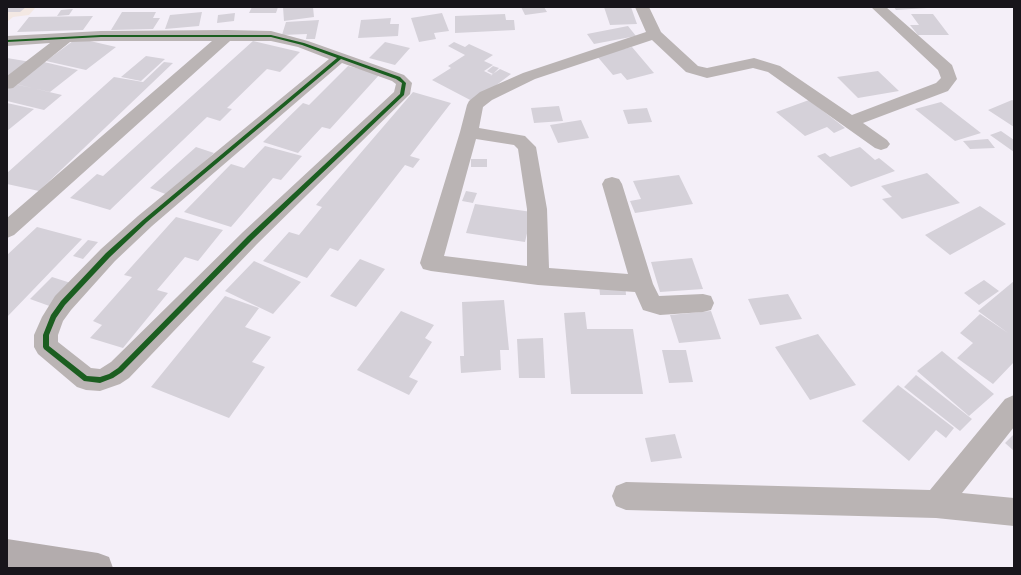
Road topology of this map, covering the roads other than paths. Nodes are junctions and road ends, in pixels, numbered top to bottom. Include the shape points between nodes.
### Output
1 (642, 7) edge
2 (878, 7) edge
3 (655, 34) junction
4 (227, 35) junction
5 (66, 38) junction
6 (7, 41) edge
7 (339, 58) junction
8 (7, 84) edge
9 (850, 122) junction
10 (469, 132) junction
11 (881, 144) dead end
12 (612, 184) dead end
13 (7, 230) edge
14 (538, 276) junction
15 (642, 284) junction
16 (703, 303) dead end
17 (1014, 407) edge
18 (626, 496) dead end
19 (936, 504) junction
20 (1014, 512) edge
21 (7, 554) edge
22 (98, 568) edge

1 - 3 street
2 - 9 street via 946,68 949,79 942,87
3 - 9 street via 692,69 707,73 754,63 774,70
3 - 10 street via 529,76 486,96 475,106
4 - 5 street
4 - 7 street via 271,36 303,44
4 - 13 street
5 - 6 street
5 - 8 street
7 - 7 street via 108,255 53,316 46,335 46,347 86,379 100,380 111,376 126,364 250,238 402,94 404,83 398,78
9 - 11 street
10 - 14 street via 519,140 527,147 537,209
10 - 14 street via 431,263
12 - 15 street
14 - 15 street
15 - 16 street via 651,303 656,305
17 - 19 street
18 - 19 street
19 - 20 street
21 - 22 main road

